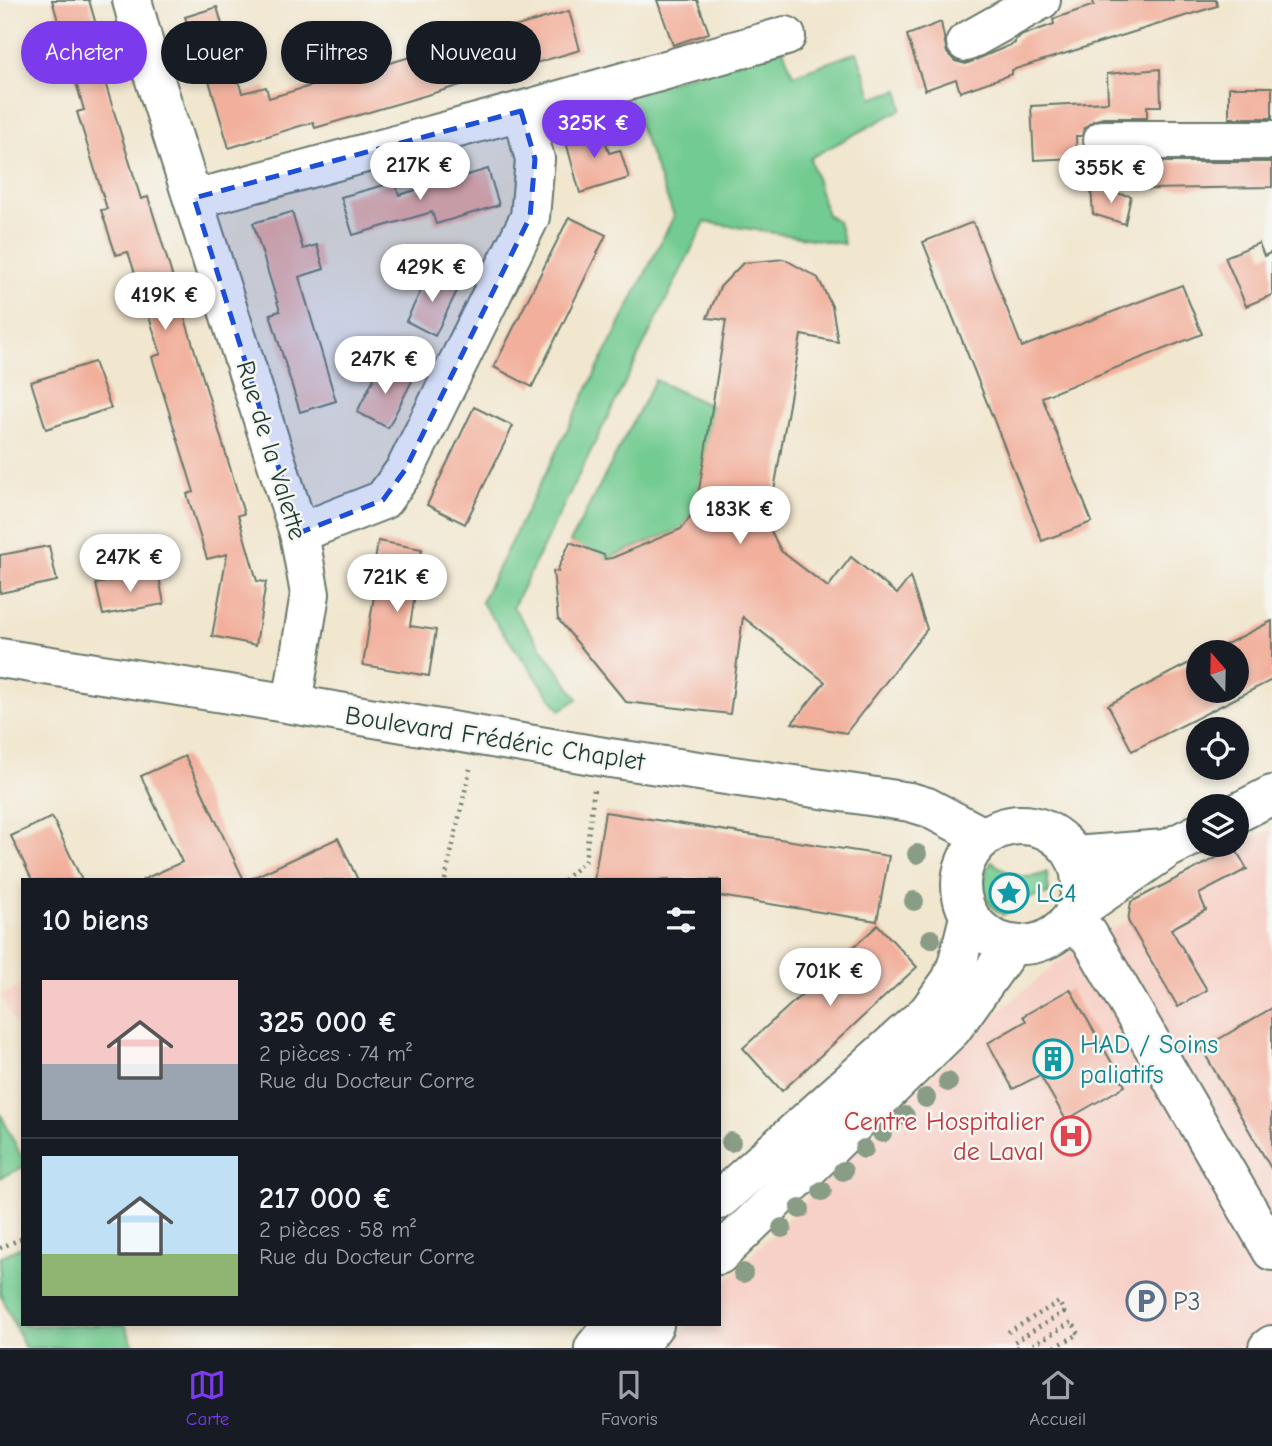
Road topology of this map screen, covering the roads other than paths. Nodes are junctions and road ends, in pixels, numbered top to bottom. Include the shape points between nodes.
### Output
1 (132, 0) edge
2 (1041, 0) edge
3 (786, 36) dead end
4 (966, 42) dead end
5 (521, 111) junction
6 (1103, 141) dead end
7 (1272, 141) edge
8 (194, 198) junction
9 (299, 533) junction
10 (0, 658) edge
11 (292, 704) junction
12 (1272, 795) edge
13 (1249, 807) edge
14 (984, 837) junction
15 (1183, 841) edge
16 (1073, 856) junction
17 (969, 918) junction
18 (1070, 919) junction
19 (1012, 945) junction
20 (797, 1130) junction
21 (832, 1144) junction
22 (721, 1198) edge
23 (1272, 1251) edge
24 (721, 1253) edge
25 (611, 1326) edge
26 (653, 1326) edge
27 (594, 1348) edge
28 (636, 1348) edge

1 - 8 street, Rue de la Valette
2 - 4 street
3 - 5 street
5 - 8 street
5 - 9 street via 535,159 530,217 405,470 383,500
6 - 7 street
8 - 9 street, Rue de la Valette
9 - 11 street, Rue de la Valette via 310,594
10 - 11 street, Boulevard Frédéric Chaplet
11 - 14 street, Boulevard Frédéric Chaplet via 597,756 910,802
12 - 13 street
14 - 16 street via 1013,825 1029,826 1062,841
14 - 17 street via 963,865 961,892
15 - 16 street
15 - 18 street
16 - 18 street via 1082,890
17 - 19 street via 995,941
17 - 20 street via 951,980 929,1012
18 - 19 street via 1051,938 1032,945
18 - 23 street via 1088,934
19 - 21 street via 953,1029
20 - 21 street
20 - 22 street
21 - 24 street
25 - 27 street
26 - 28 street

